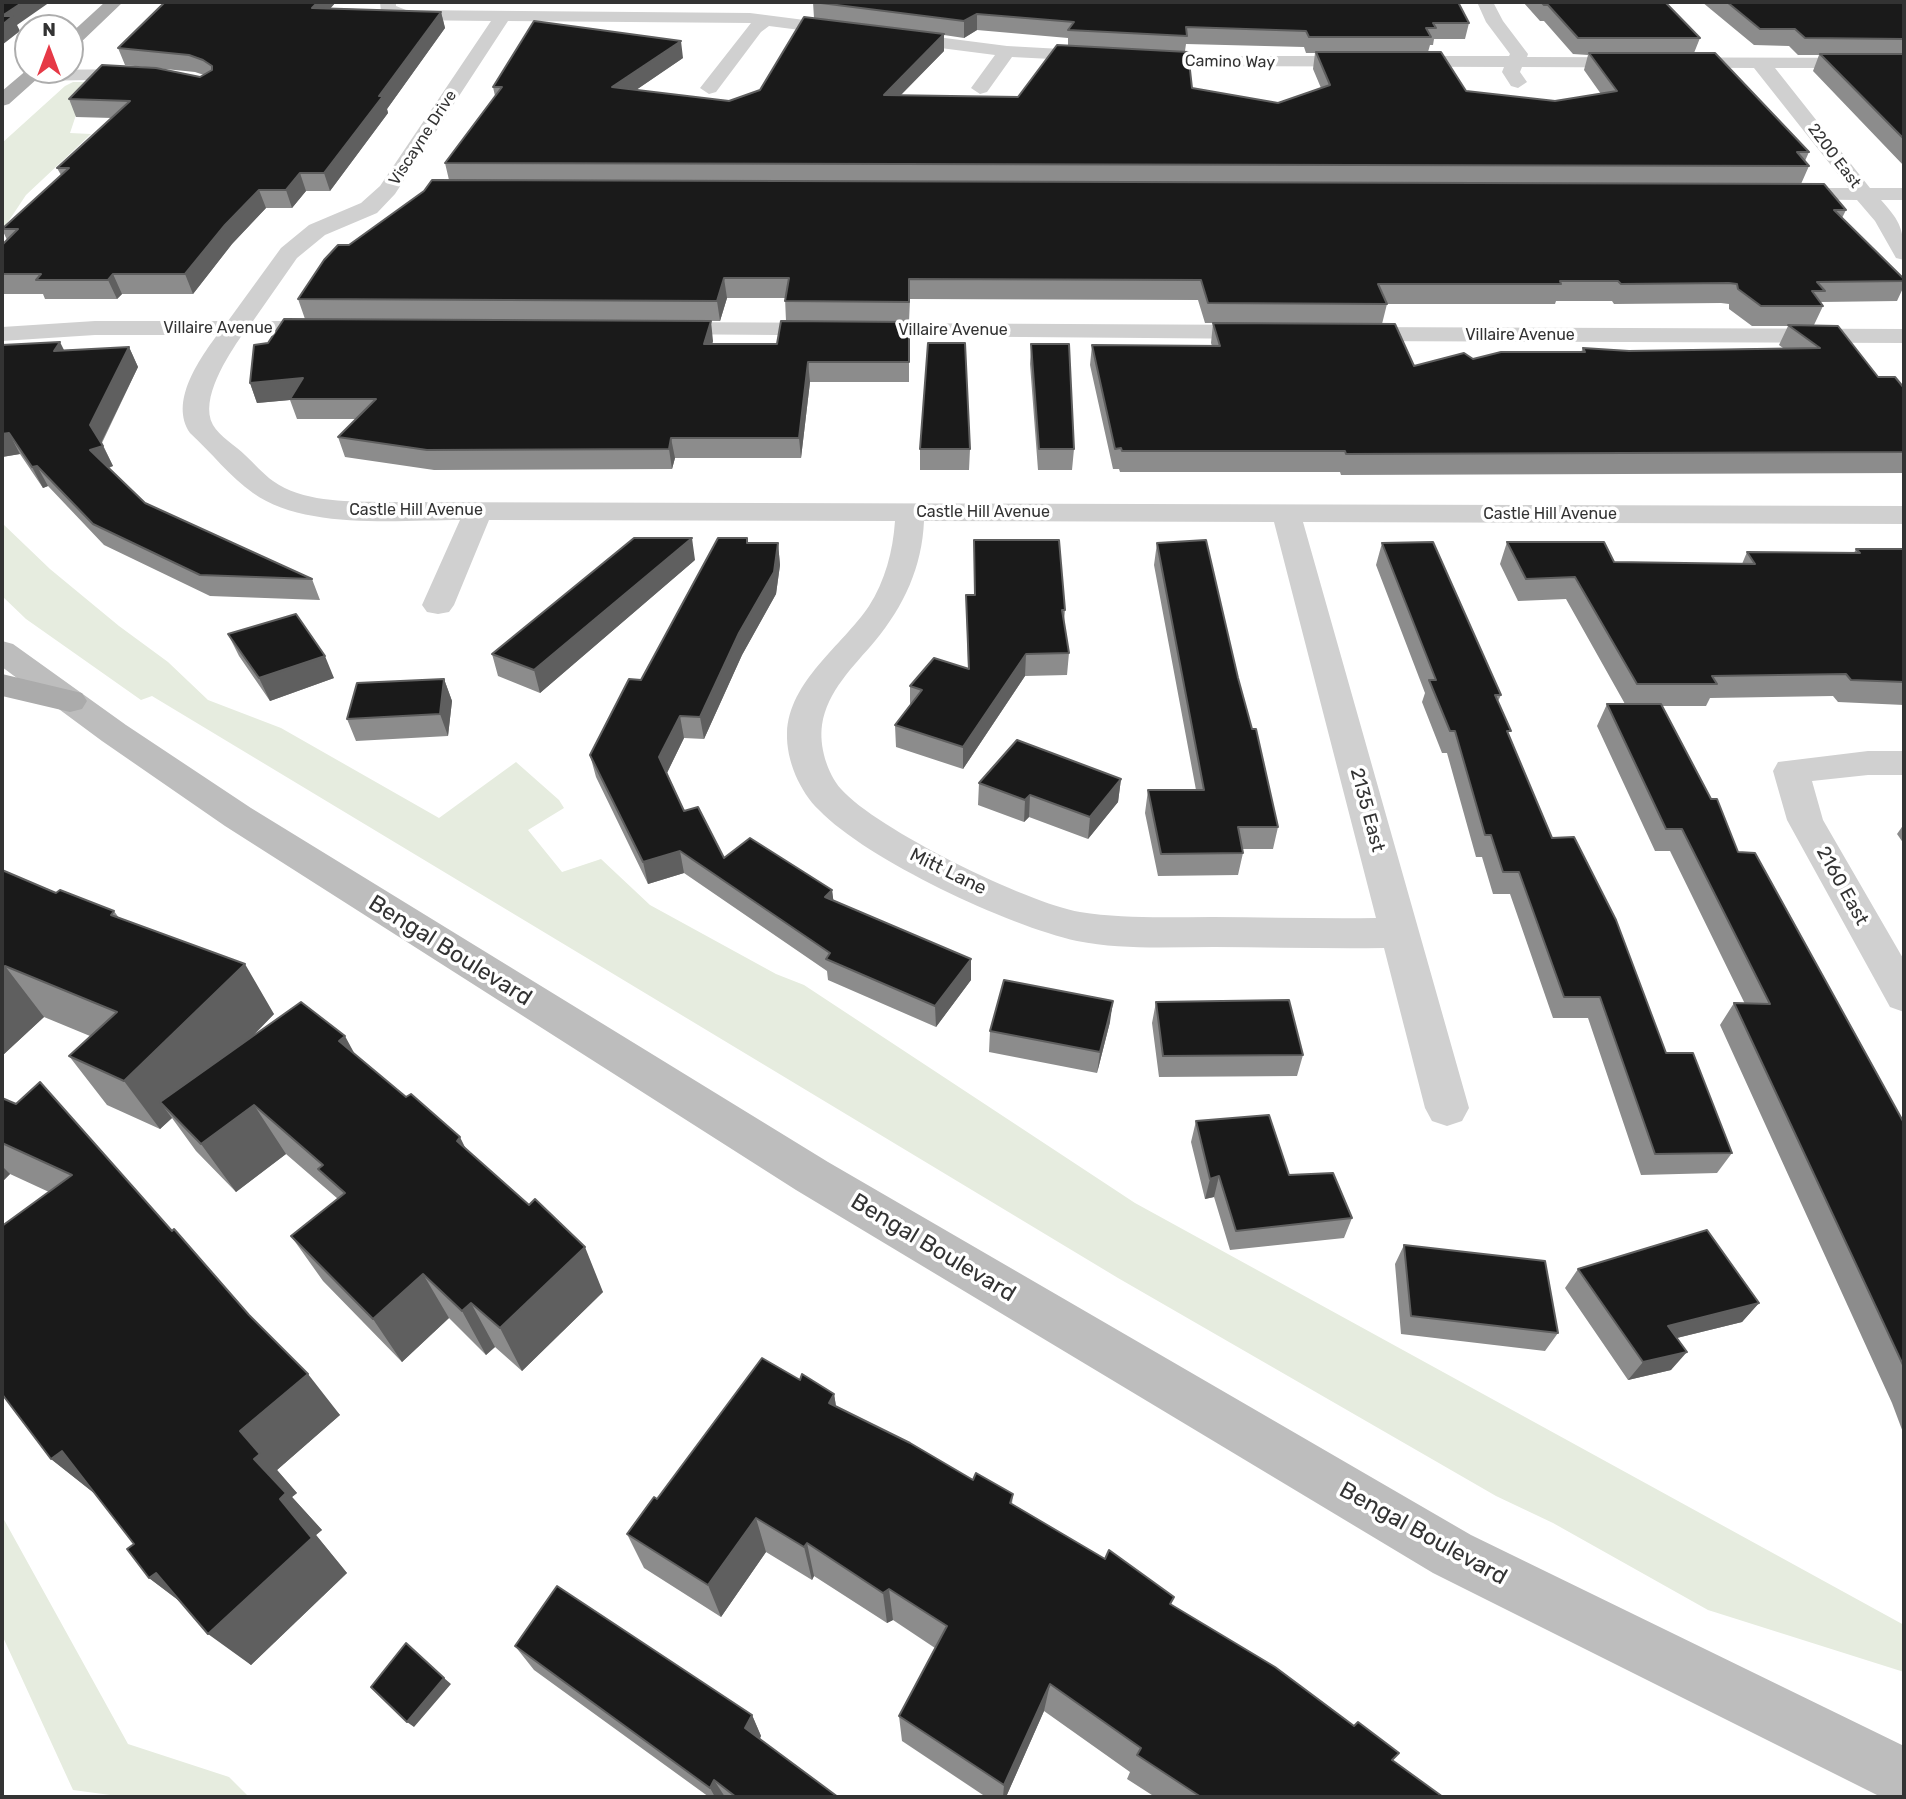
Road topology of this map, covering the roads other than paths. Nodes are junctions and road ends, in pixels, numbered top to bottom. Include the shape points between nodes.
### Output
1 (115, 2) edge
2 (1485, 2) edge
3 (390, 7) edge
4 (503, 15) junction
5 (767, 19) junction
6 (84, 30) edge
7 (1007, 51) junction
8 (1759, 63) junction
9 (1904, 63) edge
10 (1515, 64) junction
11 (84, 73) edge
12 (167, 75) edge
13 (21, 84) edge
14 (709, 88) dead end
15 (980, 88) dead end
16 (1524, 89) dead end
17 (2, 100) edge
18 (1760, 194) edge
19 (1863, 194) junction
20 (1904, 194) edge
21 (1904, 253) edge
22 (236, 328) junction
23 (361, 328) edge
24 (637, 329) edge
25 (1295, 333) edge
26 (1322, 333) edge
27 (2, 334) edge
28 (1904, 336) edge
29 (478, 510) junction
30 (910, 512) junction
31 (1286, 513) junction
32 (1904, 515) edge
33 (438, 605) dead end
34 (2, 651) edge
35 (2, 685) edge
36 (70, 701) junction
37 (1904, 763) edge
38 (1400, 933) junction
39 (1904, 996) edge
40 (1447, 1108) dead end
41 (1904, 1777) edge

1 - 6 main road
2 - 10 street via 1519,54
3 - 4 street, Camino Way via 403,15
4 - 5 street, Camino Way
4 - 22 street, Viscayne Drive via 399,190 301,241
5 - 7 street, Camino Way
5 - 14 street
7 - 10 street, Camino Way via 1248,71
7 - 15 street
8 - 9 street, Camino Way
8 - 10 street, Camino Way
8 - 19 street, 2200 East
10 - 16 street via 1511,72
11 - 12 street
13 - 17 main road
18 - 19 street
19 - 20 street
19 - 21 street, 2200 East via 1885,218
22 - 23 street, Villaire Avenue
22 - 27 street, Villaire Avenue via 95,328
22 - 29 street, Castle Hill Avenue via 201,384 200,427 263,487 293,502 332,509
24 - 25 street, Villaire Avenue
26 - 28 street, Villaire Avenue
29 - 30 street, Castle Hill Avenue
29 - 33 street
30 - 31 street, Castle Hill Avenue
30 - 38 street, Mitt Lane via 906,558 895,589 811,703 805,727 809,764 829,801 871,834 1027,912 1075,926 1140,932
31 - 32 street, Castle Hill Avenue
31 - 38 street, 2135 East
34 - 36 main road, Bengal Boulevard
35 - 36 main road
36 - 41 main road, Bengal Boulevard via 238,817 812,1176 1405,1526
37 - 39 street, 2160 East via 1791,771 1805,820
38 - 40 street, 2135 East

